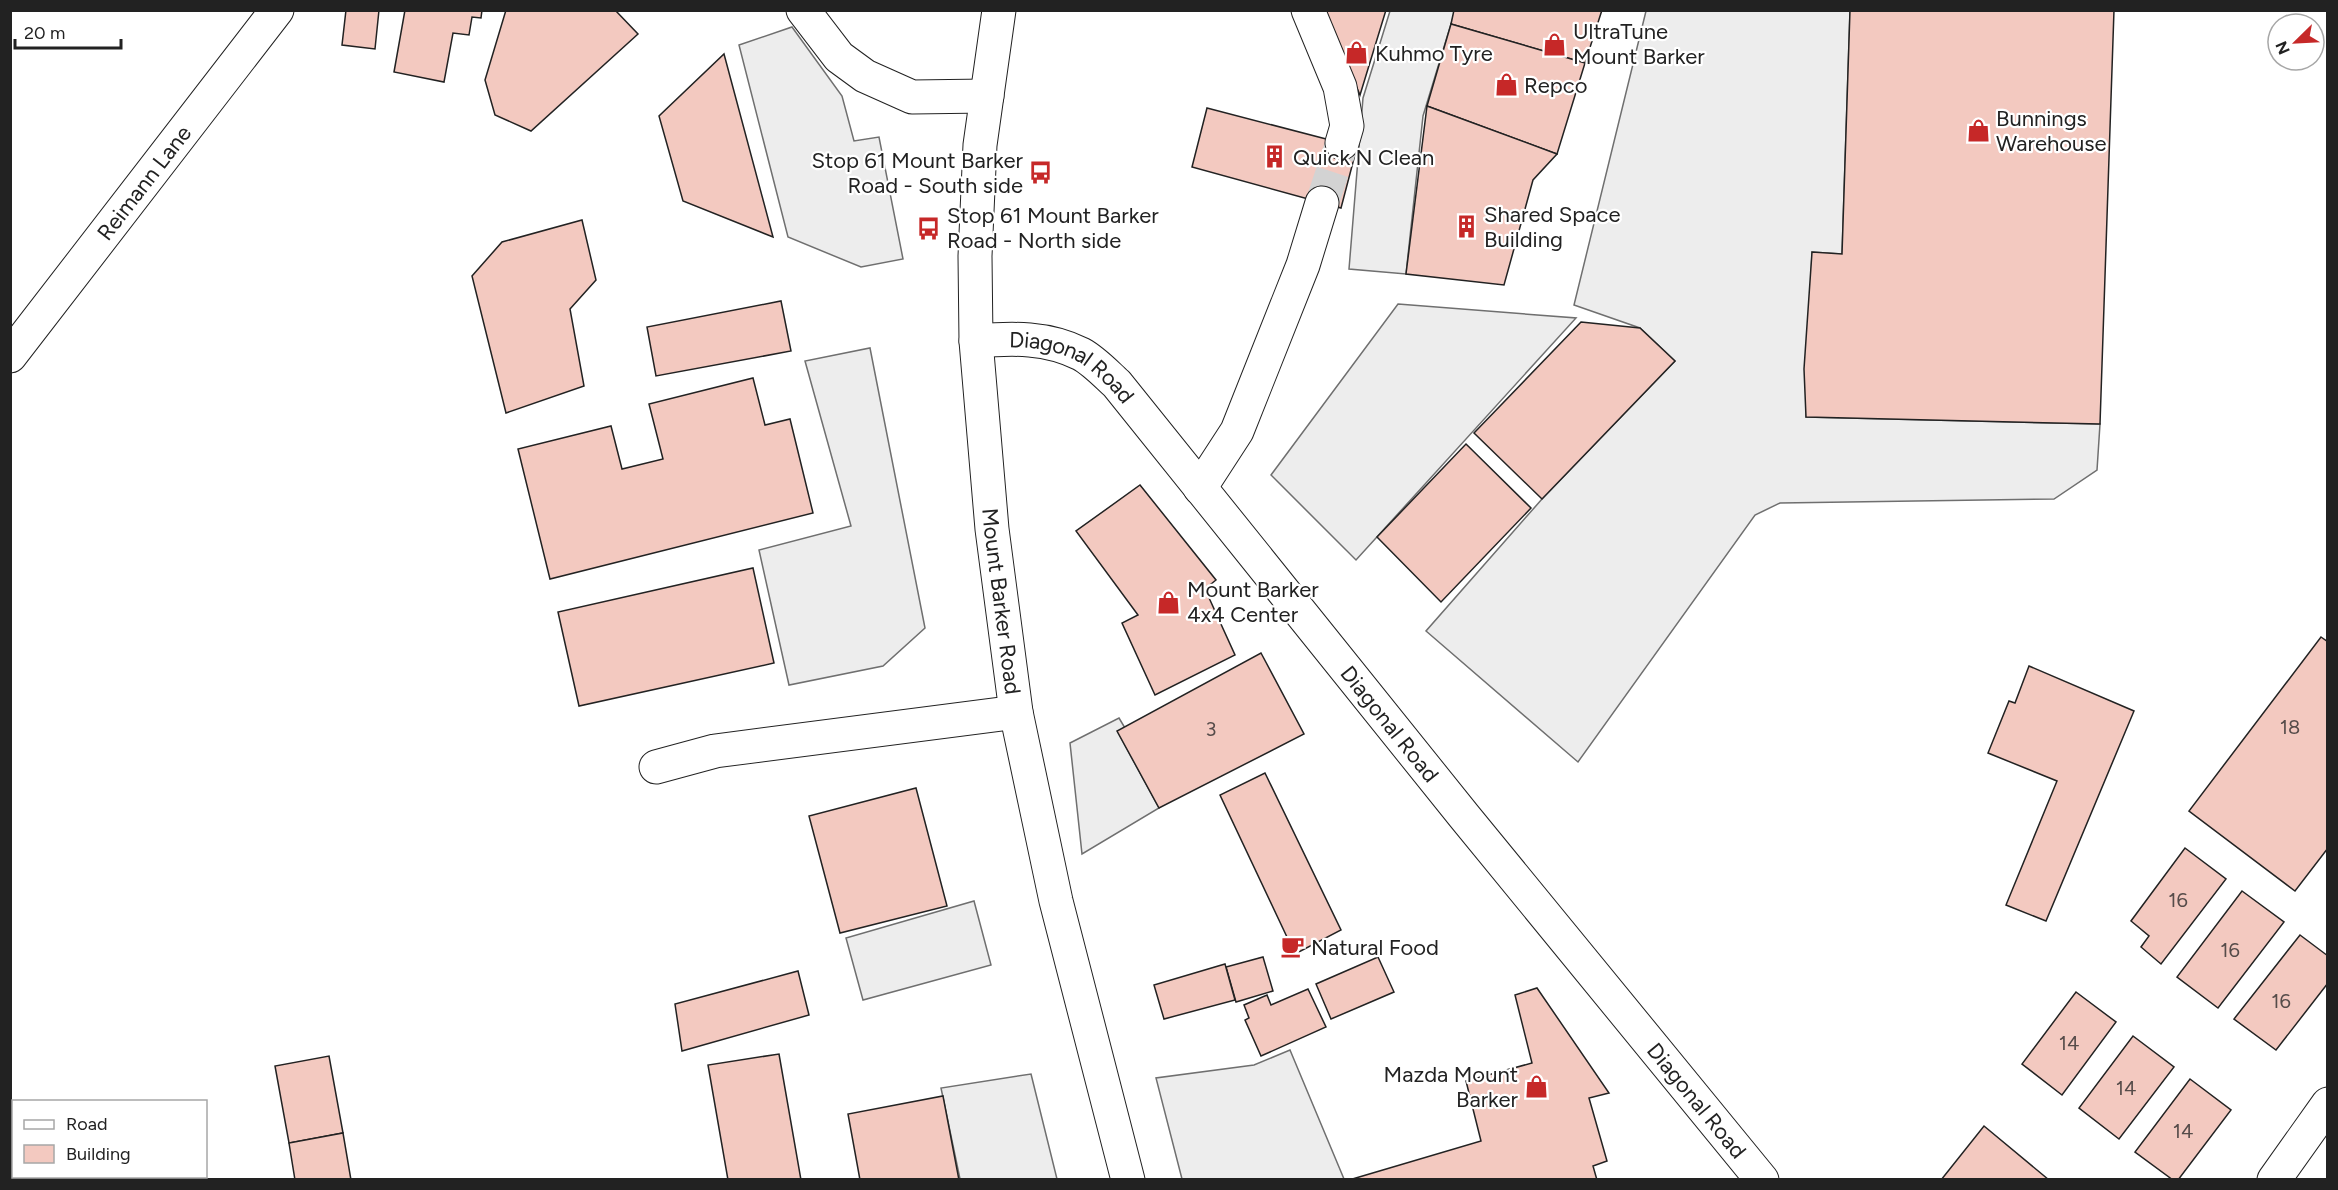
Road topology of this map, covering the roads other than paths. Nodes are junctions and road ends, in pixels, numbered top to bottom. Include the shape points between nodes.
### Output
1 (277, 10) edge
2 (803, 10) edge
3 (999, 10) edge
4 (1308, 10) edge
5 (987, 96) junction
6 (1342, 143) tunnel mouth
7 (1322, 203) tunnel mouth
8 (976, 341) junction
9 (10, 356) edge
10 (1200, 488) junction
11 (1016, 712) junction
12 (656, 766) dead end
13 (2323, 1121) edge
14 (1128, 1179) edge
15 (1762, 1179) edge
16 (2274, 1179) edge

1 - 9 street, Reimann Lane
2 - 5 street via 839,57 865,76 912,97
3 - 5 street, Mount Barker Road
4 - 6 street via 1340,87 1347,126
5 - 8 street, Mount Barker Road via 976,223
7 - 10 street via 1303,265 1237,430
8 - 10 street, Diagonal Road via 1014,338 1049,342 1083,355 1117,384
8 - 11 street, Mount Barker Road via 992,529
10 - 15 street, Diagonal Road
11 - 12 street via 715,751
11 - 14 street, Mount Barker Road via 1056,901
13 - 16 street

